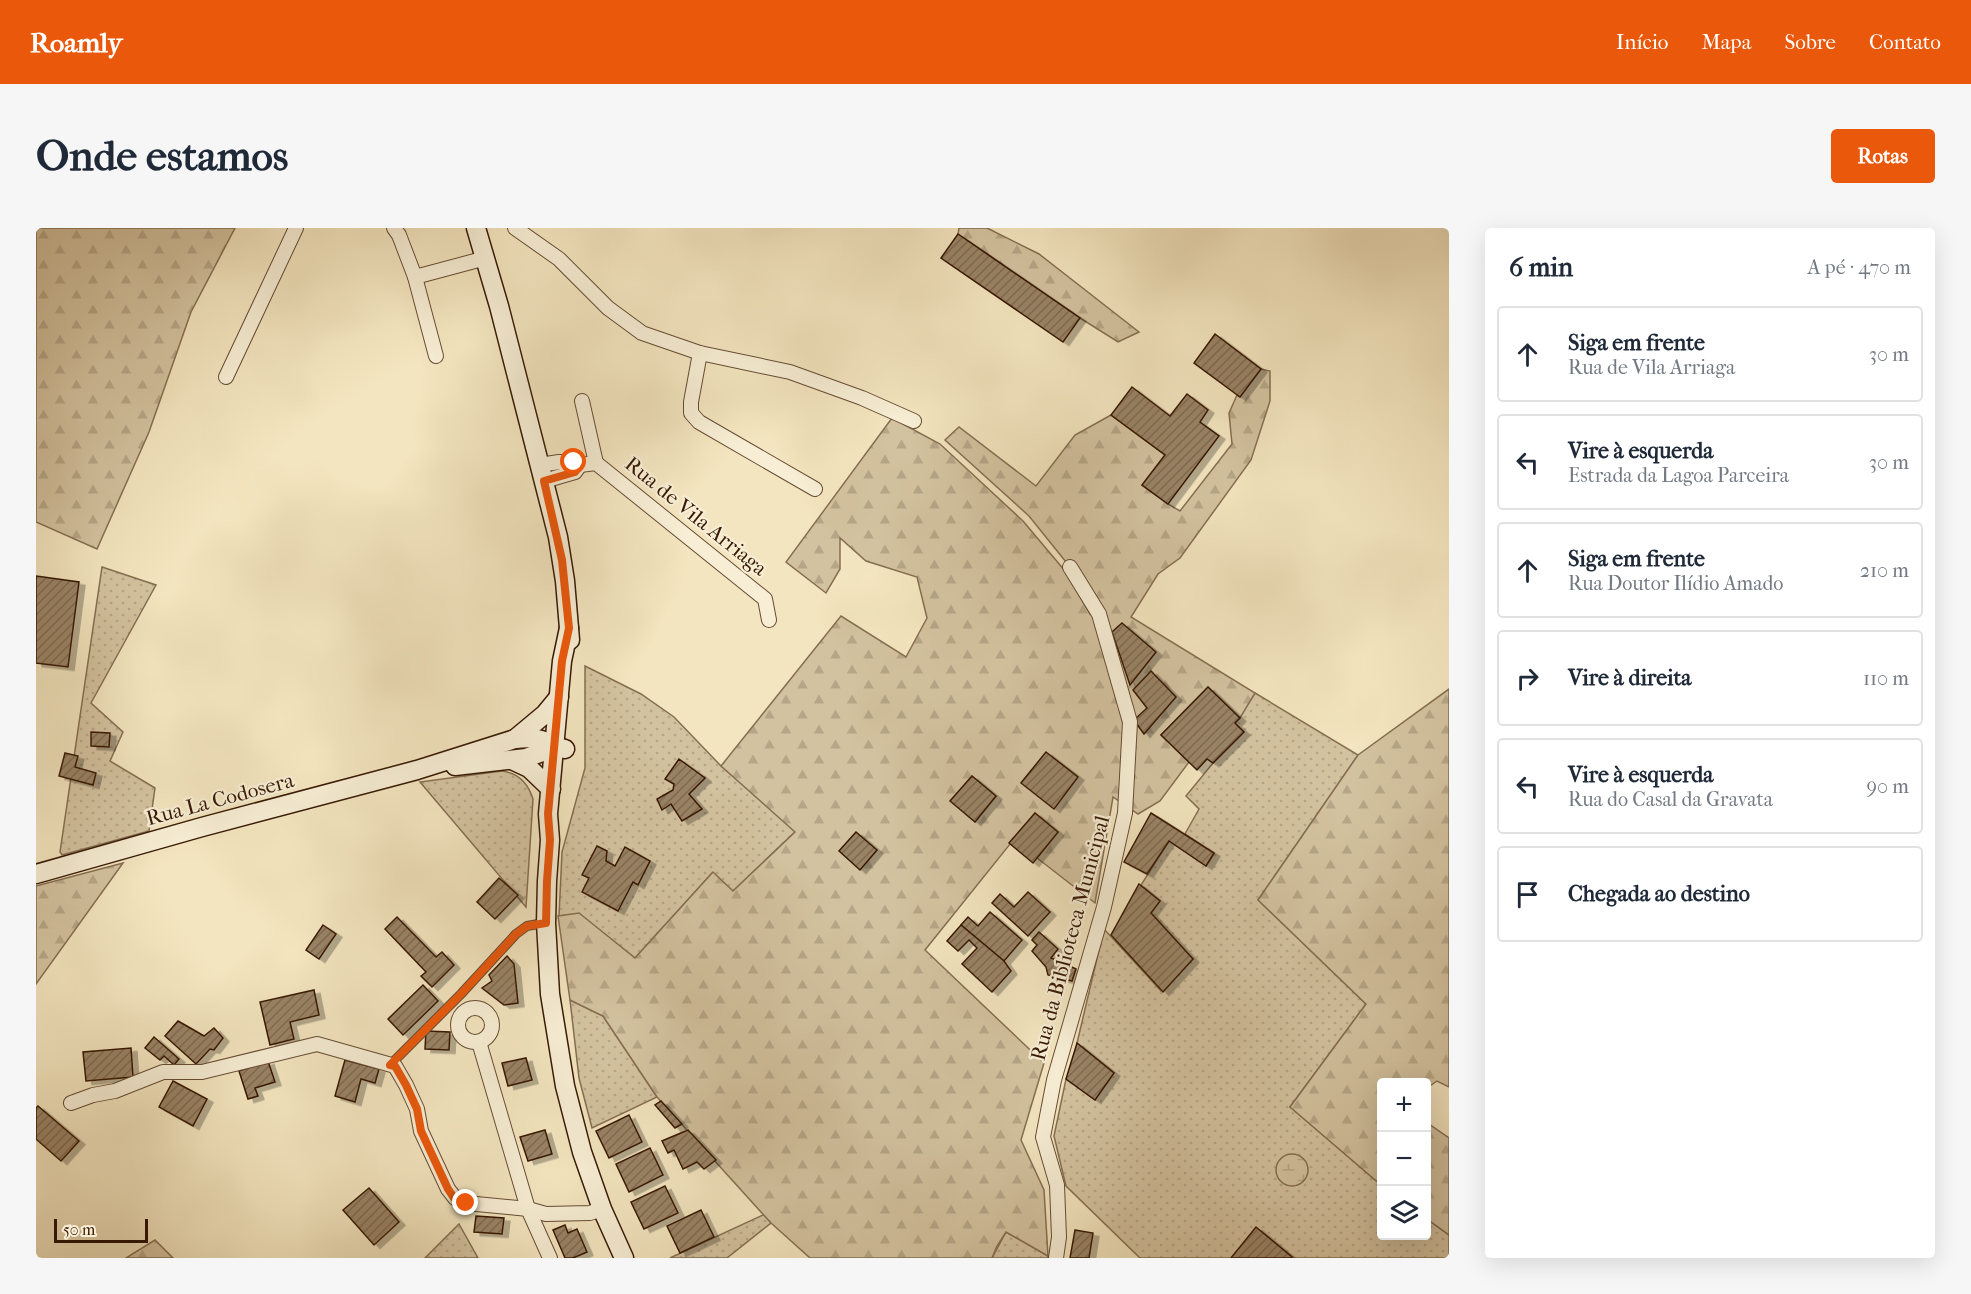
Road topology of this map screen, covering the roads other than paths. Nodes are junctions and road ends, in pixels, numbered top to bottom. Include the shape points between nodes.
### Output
1 (297, 228) edge
2 (394, 228) edge
3 (476, 228) edge
4 (514, 228) edge
5 (486, 258) junction
6 (415, 277) junction
7 (700, 353) junction
8 (436, 356) dead end
9 (226, 377) dead end
10 (582, 400) dead end
11 (914, 421) dead end
12 (596, 463) junction
13 (542, 473) junction
14 (815, 489) dead end
15 (1070, 567) dead end
16 (769, 620) dead end
17 (569, 628) junction
18 (559, 698) junction
19 (515, 739) junction
20 (561, 748) junction
21 (512, 760) junction
22 (417, 770) junction
23 (551, 789) junction
24 (550, 840) junction
25 (36, 874) edge
26 (546, 923) junction
27 (479, 1042) dead end
28 (390, 1065) junction
29 (71, 1103) dead end
30 (528, 1209) junction
31 (602, 1209) junction
32 (550, 1258) edge
33 (624, 1258) edge
34 (1056, 1258) edge

1 - 9 street
2 - 6 street
3 - 5 street
4 - 7 street via 559,259 608,308 642,333
5 - 6 street
5 - 13 street
6 - 8 street
7 - 11 street via 790,372
7 - 14 street via 691,402 691,413 699,423
10 - 12 street
12 - 13 street, Rua de Vila Arriaga via 580,465 575,472
12 - 16 street, Rua de Vila Arriaga via 765,599
13 - 17 street via 558,537
15 - 34 street, Rua da Biblioteca Municipal via 1099,614 1130,722 1125,813 1104,907 1054,1080 1043,1137 1057,1185
17 - 18 street
17 - 20 street via 572,662
18 - 19 street
18 - 20 street
19 - 20 street via 530,737
19 - 22 street
20 - 21 street
20 - 23 street
20 - 24 street via 558,817
21 - 22 street
21 - 23 street via 529,768
22 - 25 street, Rua La Codosera
23 - 24 street
24 - 26 street
26 - 28 lane via 527,926 516,934
26 - 31 street via 550,994 565,1086
27 - 30 street
28 - 29 street via 317,1044 202,1072 164,1072
28 - 30 street via 395,1066 406,1085 417,1109 421,1131 454,1198 466,1203
30 - 31 street via 567,1215
30 - 32 street
31 - 33 street

